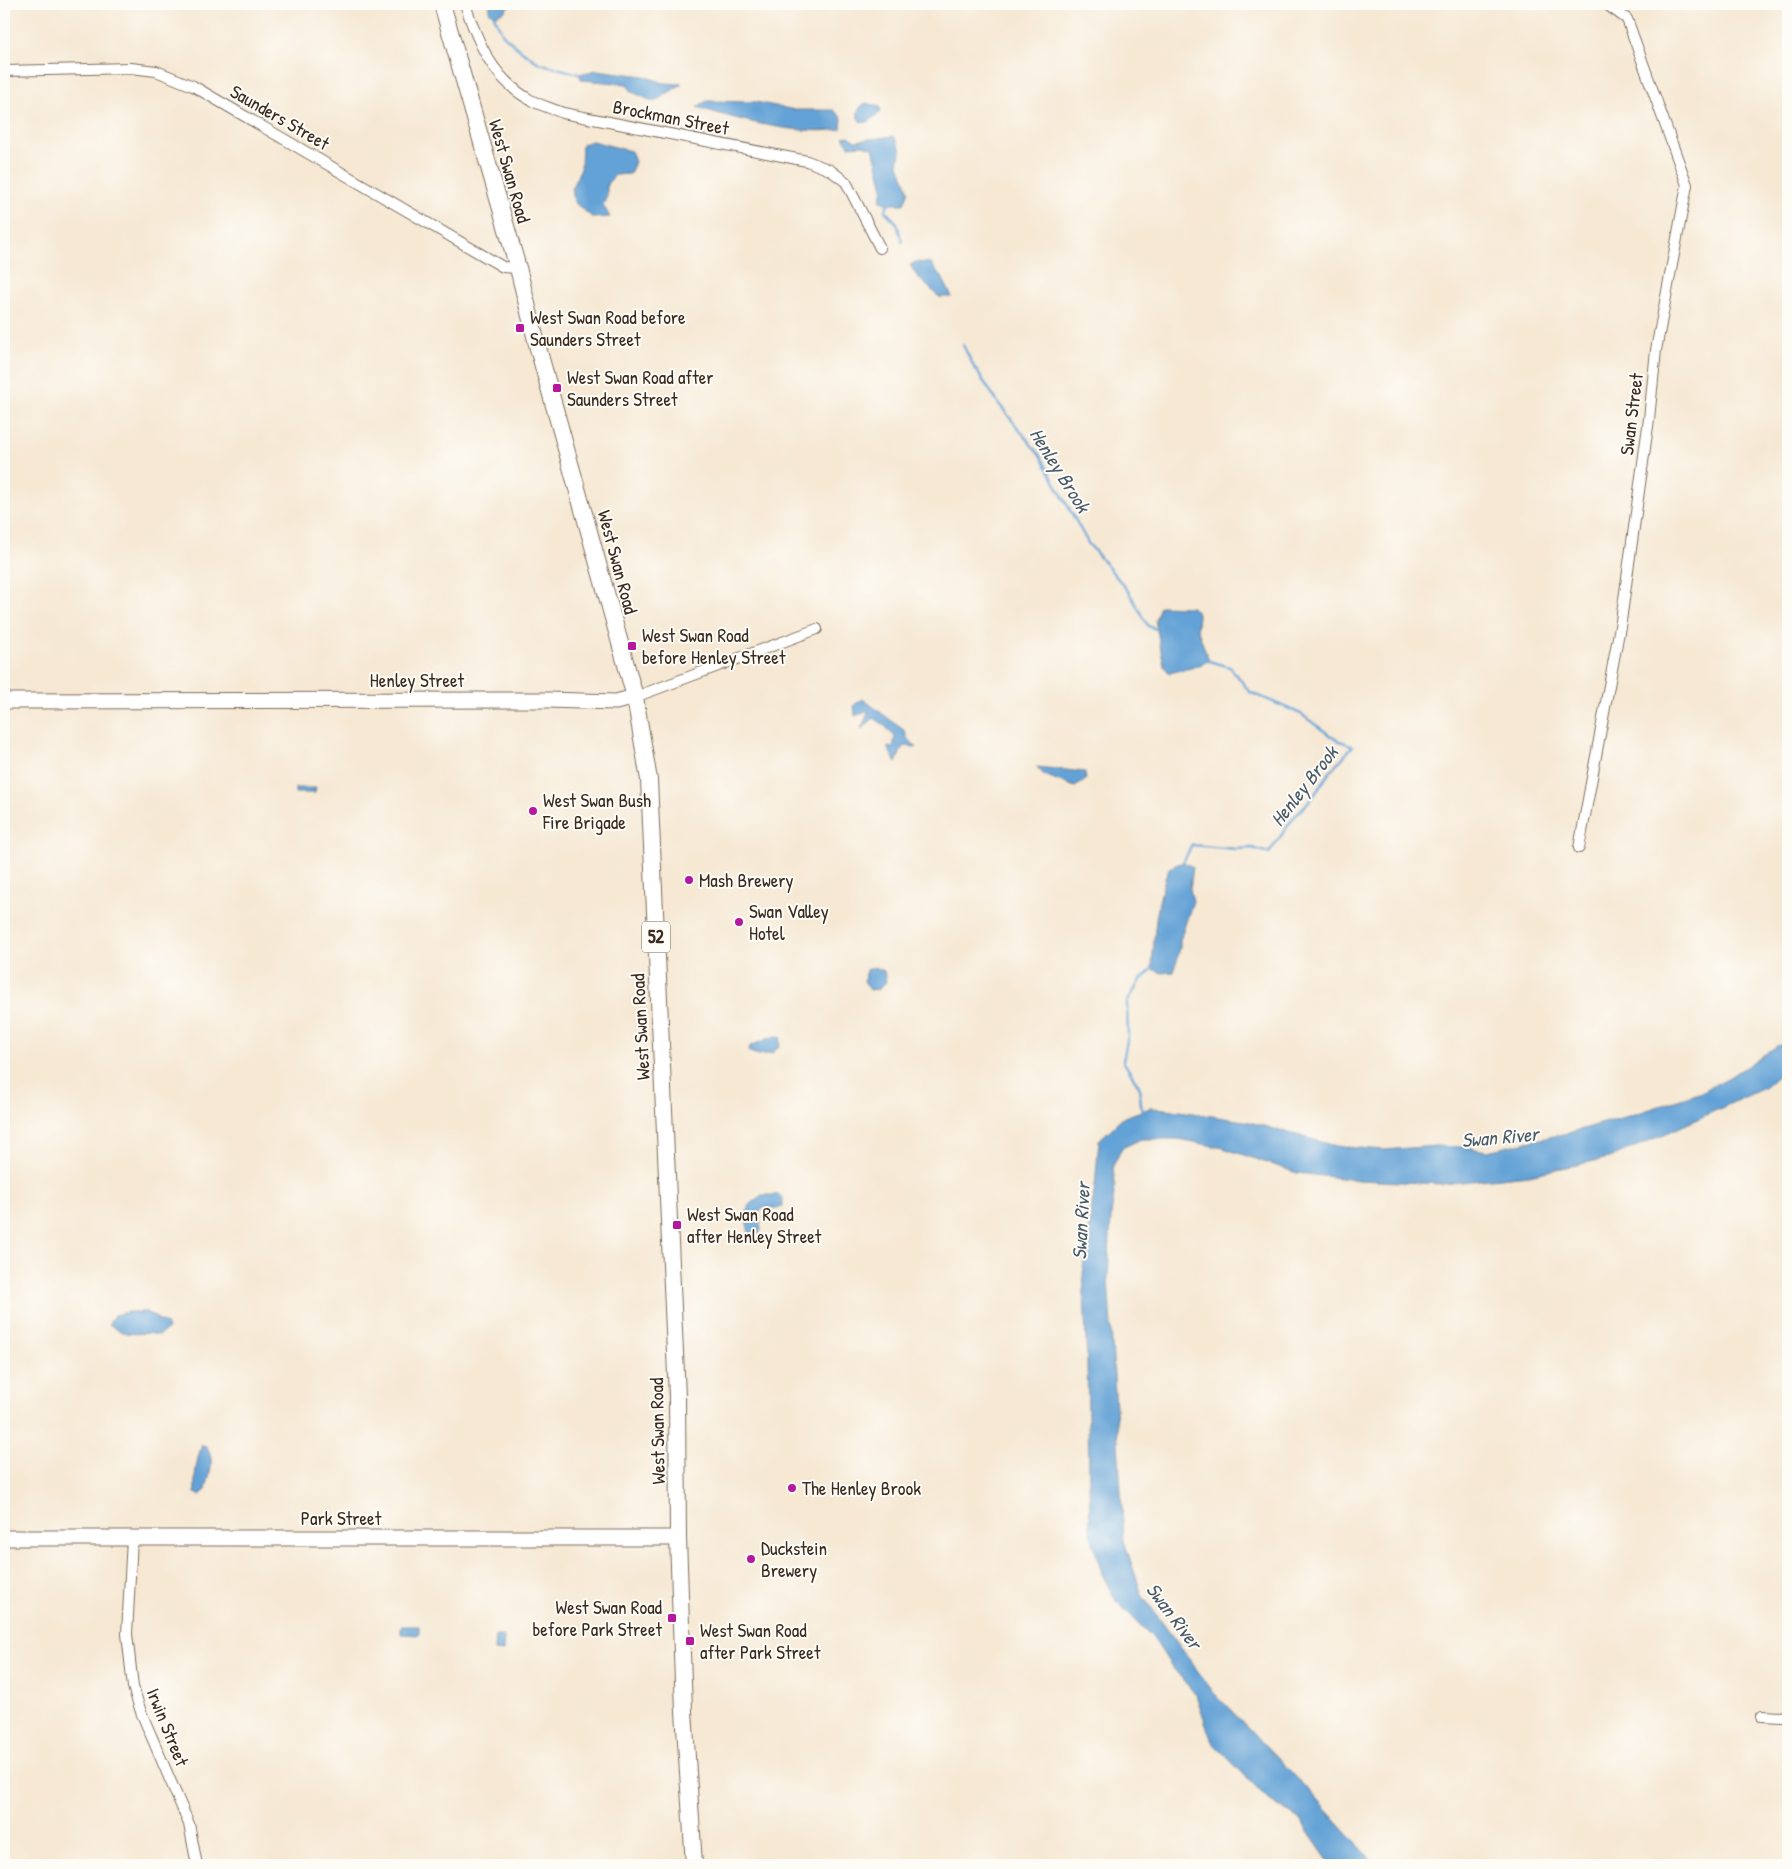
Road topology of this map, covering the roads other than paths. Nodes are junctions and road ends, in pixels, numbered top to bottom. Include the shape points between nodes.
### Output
1 (442, 4) edge
2 (465, 4) edge
3 (1606, 4) edge
4 (4, 71) edge
5 (880, 248) dead end
6 (518, 268) junction
7 (817, 628) dead end
8 (635, 697) junction
9 (4, 701) edge
10 (1579, 848) dead end
11 (4, 1538) edge
12 (132, 1538) junction
13 (678, 1538) junction
14 (1788, 1715) edge
15 (1761, 1716) dead end
16 (197, 1865) edge
17 (694, 1865) edge

1 - 6 main road, West Swan Road / 52
2 - 5 street, Brockman Street via 487,59 503,79 527,99 563,113 807,161 830,170 846,182
3 - 10 street, Swan Street via 1627,19 1687,185 1656,350 1650,419 1621,621
4 - 6 street, Saunders Street via 131,68 156,72 193,86 503,267
6 - 8 main road, West Swan Road / 52
7 - 8 street, Henley Street
8 - 9 street, Henley Street via 616,702
8 - 13 main road, West Swan Road / 52 via 649,780 677,1386
11 - 12 street, Park Street
12 - 13 street, Park Street
12 - 16 street, Irwin Street via 127,1634 133,1687 189,1824
13 - 17 main road, West Swan Road / 52
14 - 15 street

